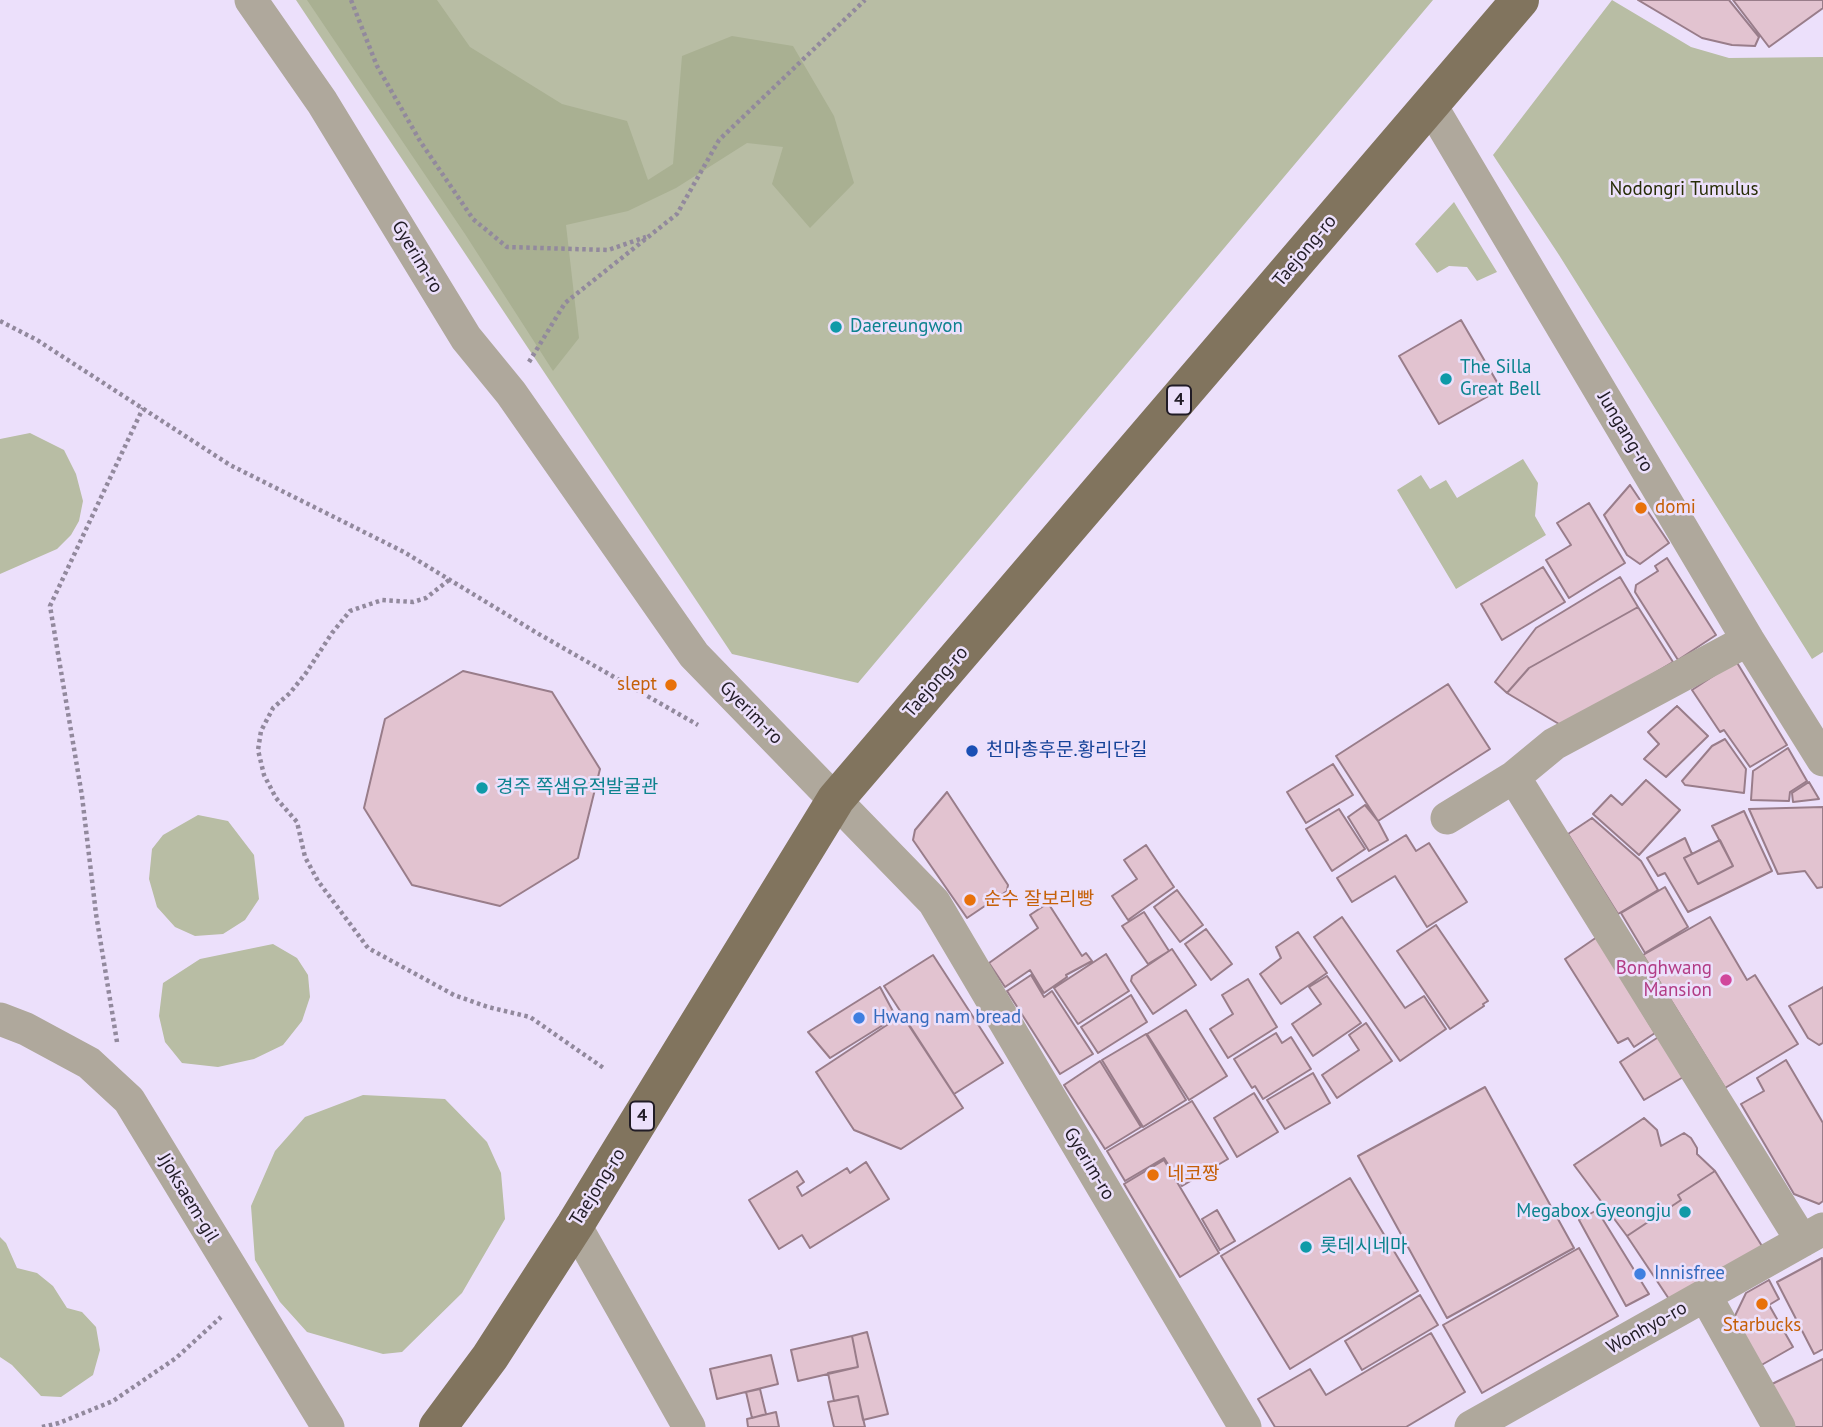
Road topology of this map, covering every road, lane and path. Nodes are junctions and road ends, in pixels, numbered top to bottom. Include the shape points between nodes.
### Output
1 (251, 0) edge
2 (351, 0) edge
3 (865, 0) edge
4 (1520, 0) edge
5 (1430, 104) junction
6 (652, 234) junction
7 (0, 321) edge
8 (511, 393) junction
9 (143, 408) junction
10 (449, 580) junction
11 (1748, 640) junction
12 (698, 725) dead end
13 (1823, 760) edge
14 (1514, 777) junction
15 (836, 799) junction
16 (1447, 818) dead end
17 (0, 1019) edge
18 (605, 1069) dead end
19 (123, 1095) junction
20 (575, 1225) junction
21 (1812, 1235) edge
22 (246, 1294) junction
23 (1705, 1295) junction
24 (42, 1427) edge
25 (328, 1427) edge
26 (438, 1427) edge
27 (689, 1427) edge
28 (1245, 1427) edge
29 (1471, 1427) edge
30 (1779, 1427) edge

1 - 8 street, Gyerim-ro via 322,102 466,338
2 - 6 path via 377,65 420,141 473,219 508,247 608,250
3 - 6 path via 719,140 677,215
4 - 5 main road, Taejong-ro / 4
5 - 11 street, Jungang-ro
5 - 15 main road, Taejong-ro / 4
6 - 8 path via 565,303
7 - 9 path
8 - 15 street, Gyerim-ro via 694,655
9 - 10 path via 230,465 404,552
9 - 19 path via 50,606 82,796
10 - 12 path
10 - 18 path via 426,598 382,600 350,611 290,693 273,708 261,731 258,750 264,775 276,798 298,822 305,857 318,881 368,948 454,995 530,1017
11 - 13 street, Jungang-ro
11 - 14 street via 1555,744
14 - 16 street
14 - 21 street
15 - 20 main road, Taejong-ro / 4
15 - 28 street, Gyerim-ro via 934,902
17 - 19 street, Jjoksaem-gil via 89,1063
19 - 22 street, Jjoksaem-gil
20 - 26 main road, Taejong-ro / 4 via 490,1357
20 - 27 street
21 - 23 street, Wonhyo-ro
22 - 24 path via 176,1358 113,1401
22 - 25 street, Jjoksaem-gil
23 - 29 street, Wonhyo-ro
23 - 30 street

